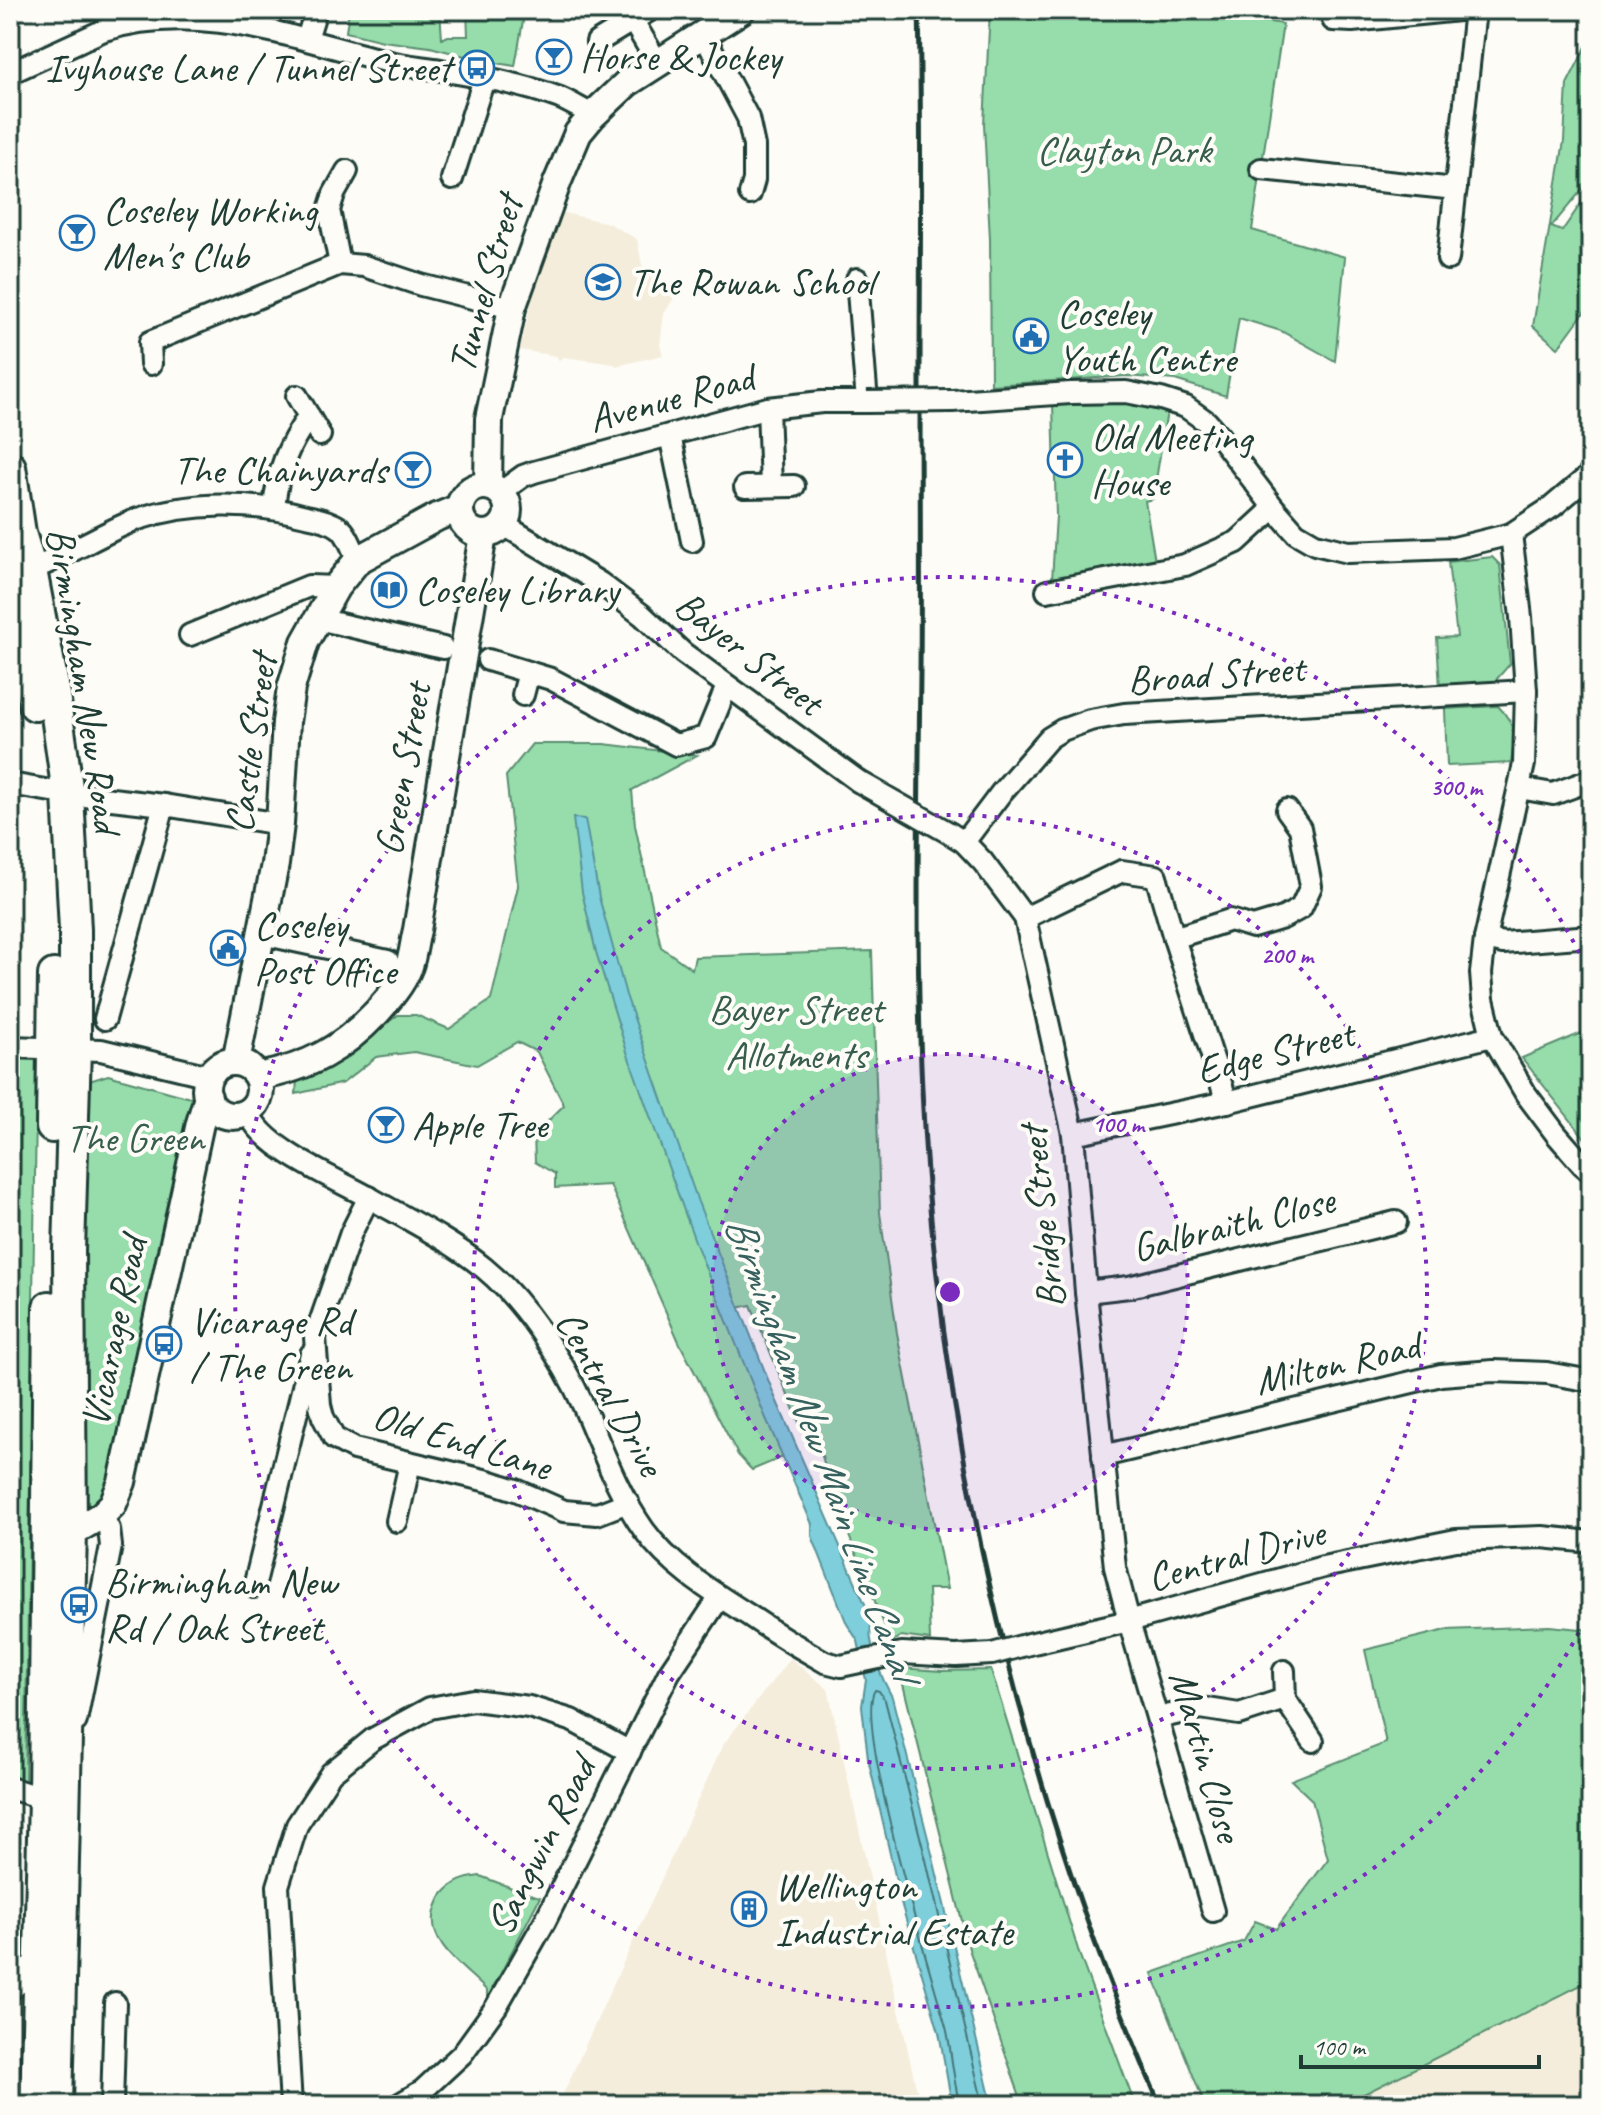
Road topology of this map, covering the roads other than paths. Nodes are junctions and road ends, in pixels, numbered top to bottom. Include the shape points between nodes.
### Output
1 (316, 10) edge
2 (741, 10) edge
3 (1459, 10) edge
4 (1475, 10) edge
5 (641, 16) edge
6 (1346, 17) edge
7 (704, 35) junction
8 (307, 39) junction
9 (597, 42) dead end
10 (657, 62) junction
11 (10, 73) edge
12 (484, 79) junction
13 (593, 115) junction
14 (1261, 169) dead end
15 (348, 178) dead end
16 (452, 179) dead end
17 (1456, 189) junction
18 (750, 194) dead end
19 (1448, 259) dead end
20 (340, 264) junction
21 (857, 279) dead end
22 (512, 308) junction
23 (151, 364) dead end
24 (297, 396) dead end
25 (867, 402) junction
26 (768, 408) junction
27 (309, 416) junction
28 (320, 435) dead end
29 (670, 435) junction
30 (10, 467) edge
31 (1591, 474) edge
32 (771, 486) junction
33 (794, 486) dead end
34 (745, 487) dead end
35 (494, 489) junction
36 (274, 507) junction
37 (459, 508) junction
38 (1274, 508) junction
39 (494, 530) junction
40 (1511, 534) junction
41 (692, 541) dead end
42 (358, 560) junction
43 (17, 576) edge
44 (336, 587) junction
45 (1047, 591) dead end
46 (318, 619) junction
47 (190, 635) dead end
48 (443, 648) dead end
49 (488, 660) dead end
50 (529, 672) junction
51 (21, 685) edge
52 (727, 686) junction
53 (1526, 691) junction
54 (523, 695) dead end
55 (1591, 780) edge
56 (10, 784) edge
57 (1519, 788) junction
58 (59, 792) junction
59 (164, 805) junction
60 (1287, 810) dead end
61 (280, 824) junction
62 (957, 838) junction
63 (1025, 918) junction
64 (262, 934) junction
65 (1591, 936) edge
66 (1174, 938) junction
67 (1485, 939) junction
68 (388, 961) dead end
69 (105, 1019) dead end
70 (1492, 1036) junction
71 (10, 1047) edge
72 (64, 1048) junction
73 (236, 1062) junction
74 (258, 1077) junction
75 (208, 1087) junction
76 (1227, 1102) junction
77 (241, 1114) junction
78 (1073, 1134) junction
79 (192, 1161) junction
80 (1591, 1172) edge
81 (369, 1197) junction
82 (1396, 1222) dead end
83 (1086, 1292) junction
84 (315, 1337) junction
85 (1591, 1381) edge
86 (1103, 1456) junction
87 (410, 1463) junction
88 (628, 1502) junction
89 (102, 1515) junction
90 (397, 1521) dead end
91 (59, 1533) junction
92 (1591, 1542) edge
93 (254, 1587) dead end
94 (720, 1597) junction
95 (1129, 1621) junction
96 (1284, 1671) dead end
97 (1285, 1699) junction
98 (1158, 1718) junction
99 (1313, 1741) dead end
100 (630, 1752) junction
101 (65, 1772) junction
102 (10, 1788) edge
103 (44, 1799) junction
104 (1213, 1911) dead end
105 (49, 1961) junction
106 (10, 1986) edge
107 (115, 2003) dead end
108 (36, 2105) edge
109 (57, 2105) edge
110 (112, 2105) edge
111 (291, 2105) edge
112 (398, 2105) edge

1 - 8 street
2 - 7 main road, Tunnel Street
3 - 6 street
4 - 17 street
5 - 9 street
5 - 10 street
7 - 10 main road, Tunnel Street
7 - 18 street via 748,118 754,146
8 - 11 street via 226,21 144,21 104,30
8 - 12 street via 389,62
10 - 13 main road, Tunnel Street
12 - 13 street via 563,99
12 - 16 street
13 - 22 main road, Tunnel Street via 578,133 557,183
14 - 17 street
15 - 20 street via 329,210
17 - 19 street
20 - 22 street via 364,266
20 - 23 street via 150,342
21 - 25 street
22 - 35 main road, Tunnel Street via 489,419
24 - 27 street
25 - 26 street, Avenue Road
25 - 38 street, Avenue Road, bridge via 1126,392 1161,399 1186,407 1207,422
26 - 29 street, Avenue Road
26 - 32 street
27 - 28 street
27 - 36 street via 284,457
29 - 35 street, Avenue Road via 534,472
29 - 41 street
30 - 43 highway, Birmingham New Road via 20,533
31 - 40 street, Avenue Road
32 - 33 street
32 - 34 street
35 - 37 main road via 473,488
35 - 39 main road, Tunnel Street via 509,509
36 - 42 street via 342,529
36 - 43 street via 169,511 137,520
37 - 39 main road via 464,525 473,531
37 - 42 main road, Castle Street
38 - 40 street, Avenue Road via 1296,533 1348,552 1454,548
38 - 45 street via 1237,542 1185,565
39 - 52 street, Bayer Street via 600,583
39 - 74 main road, Green Street via 409,966 392,997 339,1047 315,1061
40 - 53 street
42 - 44 main road, Castle Street
43 - 51 highway, Birmingham New Road
43 - 58 highway, Birmingham New Road via 52,680
44 - 46 main road, Castle Street
44 - 47 street via 309,586
46 - 48 street
46 - 61 main road, Castle Street via 291,688
49 - 50 street
50 - 52 street via 676,745 706,737
50 - 54 street
51 - 58 highway, Birmingham New Road
52 - 62 street, Bayer Street, bridge via 858,781
53 - 57 street
53 - 62 street, Broad Street via 1090,720 1049,738
55 - 57 street via 1553,794
56 - 58 street
57 - 67 street
58 - 59 street
58 - 72 highway, Birmingham New Road via 55,930
59 - 61 street
59 - 69 street
60 - 66 street via 1300,828 1311,886 1301,908 1253,927 1230,920
61 - 64 main road, Castle Street
62 - 63 street, Bridge Street via 983,862
63 - 66 street via 1122,871 1156,876
63 - 78 street, Bridge Street
64 - 68 street
64 - 73 main road, Castle Street
65 - 67 street via 1503,943
66 - 76 street
67 - 70 street via 1481,973
70 - 76 street, Edge Street
70 - 80 street via 1526,1094
71 - 72 street
72 - 75 street via 101,1050
72 - 91 highway, Birmingham New Road via 53,1094
73 - 74 main road via 249,1066
73 - 75 main road via 221,1064
74 - 77 main road via 257,1102
75 - 77 main road via 214,1108 228,1116
75 - 79 main road, Vicarage Road
76 - 78 street, Edge Street
77 - 79 main road, Vicarage Road via 206,1139
77 - 81 street, Central Drive via 285,1152
78 - 83 street, Bridge Street
79 - 89 main road, Vicarage Road via 122,1482
81 - 84 street, Old End Lane
81 - 88 street, Central Drive via 484,1268 514,1299 581,1400
82 - 83 street, Galbraith Close via 1129,1287
83 - 86 street, Bridge Street
84 - 87 street, Old End Lane via 320,1405 334,1438 354,1449
84 - 93 street
85 - 86 street, Milton Road via 1547,1373 1441,1375
86 - 95 street, Bridge Street via 1115,1567
87 - 88 street, Old End Lane via 488,1481 564,1511 597,1514
87 - 90 street
88 - 94 street, Central Drive via 670,1561
89 - 91 main road, Vicarage Road
89 - 101 street via 111,1546
91 - 101 highway, Birmingham New Road
91 - 103 highway, Birmingham New Road
92 - 95 street, Central Drive via 1542,1537 1456,1540 1323,1567
94 - 95 street, Central Drive, bridge via 825,1662 841,1666 902,1653 992,1654
94 - 100 street, Sangwin Road via 669,1673
95 - 98 street, Martin Close
96 - 97 street
97 - 98 street via 1239,1714 1201,1708
97 - 99 street
98 - 104 street, Martin Close
100 - 111 street via 571,1720 529,1707 473,1700 430,1708 373,1739 331,1773 297,1825 278,1886
100 - 112 street, Sangwin Road via 496,2007 462,2054 422,2091
101 - 105 highway, Birmingham New Road
102 - 103 street
103 - 105 highway, Birmingham New Road
105 - 106 main road
105 - 108 highway, Birmingham New Road
105 - 109 highway, Birmingham New Road
107 - 110 street

